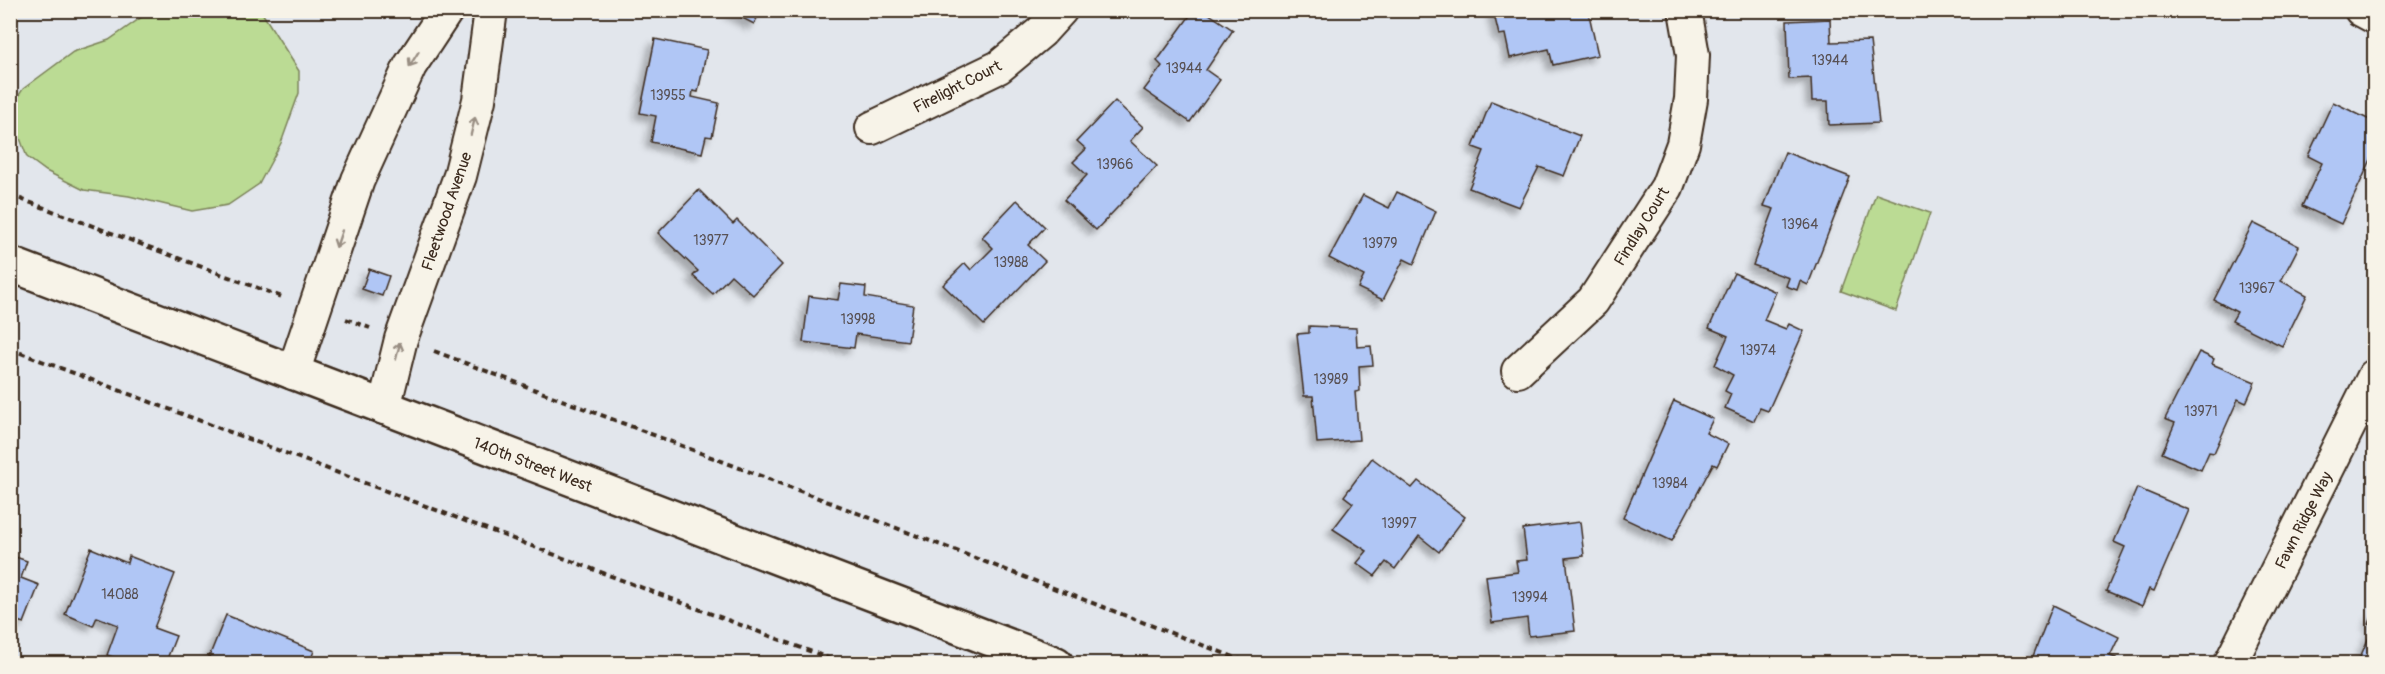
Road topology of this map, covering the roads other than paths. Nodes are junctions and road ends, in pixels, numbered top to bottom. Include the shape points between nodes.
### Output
1 (447, 10) edge
2 (491, 10) edge
3 (1061, 10) edge
4 (1685, 10) edge
5 (2361, 10) edge
6 (2374, 17) edge
7 (872, 128) dead end
8 (10, 264) edge
9 (1518, 371) dead end
10 (292, 373) junction
11 (2374, 376) edge
12 (384, 408) junction
13 (1056, 663) edge
14 (2230, 663) edge

1 -> 10 street via 410,66 358,180
12 -> 2 street, Fleetwood Avenue via 401,339 460,176 479,100
3 - 7 street, Firelight Court via 999,67
4 - 9 street, Findlay Court via 1692,55 1691,99 1683,144 1666,187 1593,302
5 - 6 street
8 - 10 street, 140th Street West
10 - 12 street, 140th Street West
11 - 14 street, Fawn Ridge Way
12 - 13 street, 140th Street West

